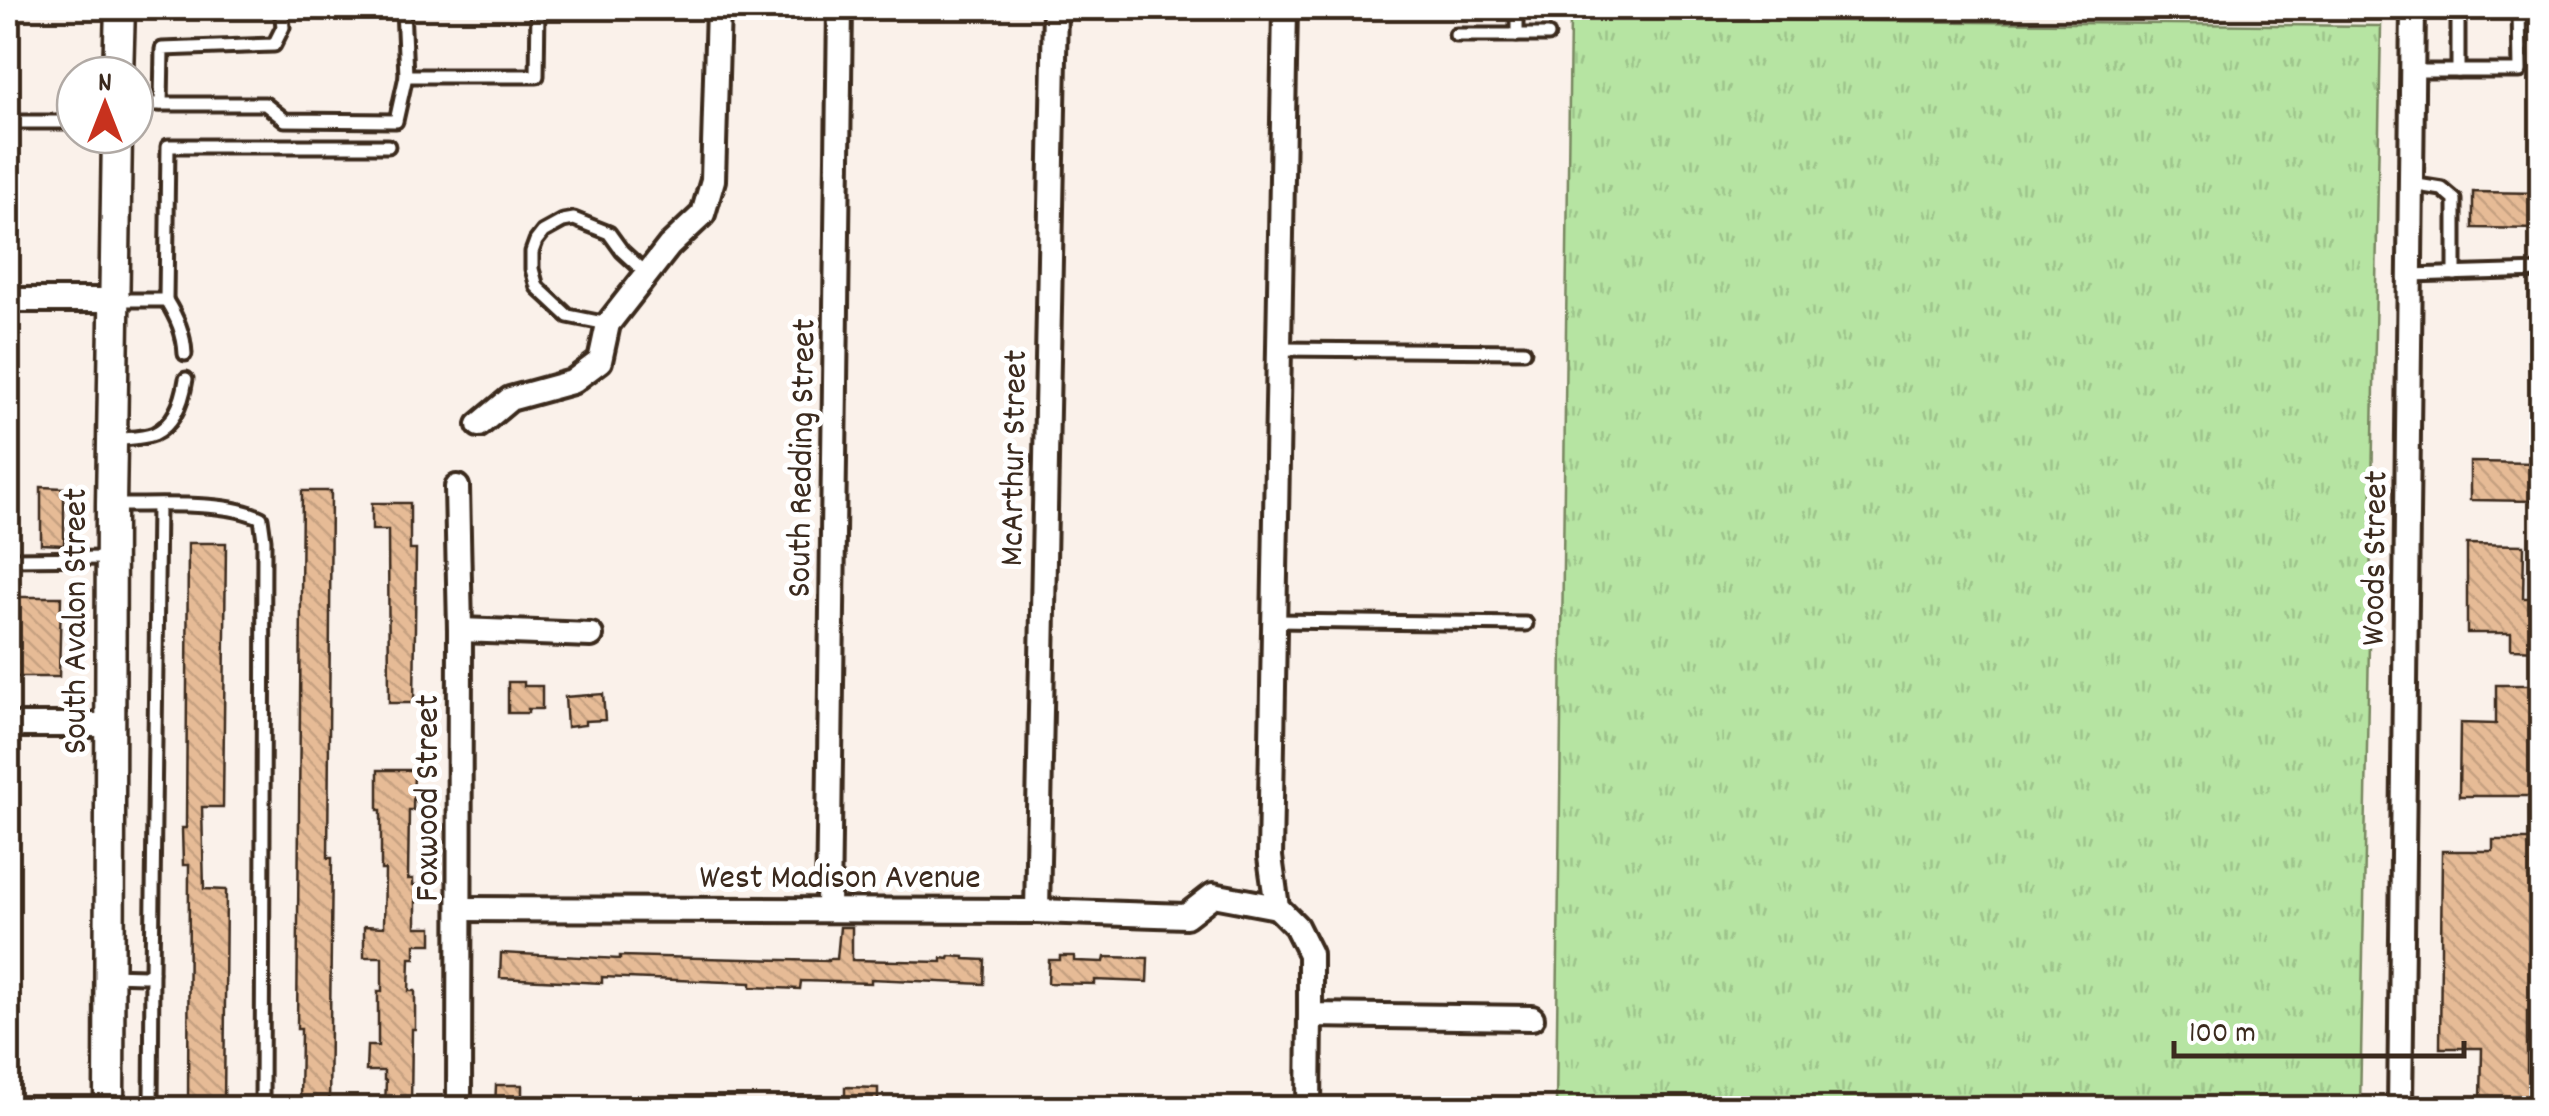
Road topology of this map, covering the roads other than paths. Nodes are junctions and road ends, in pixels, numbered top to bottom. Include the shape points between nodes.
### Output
1 (120, 8) edge
2 (281, 8) edge
3 (403, 8) edge
4 (538, 8) edge
5 (718, 8) edge
6 (840, 8) edge
7 (1054, 8) edge
8 (1285, 8) edge
9 (1517, 8) edge
10 (2413, 8) edge
11 (2519, 9) edge
12 (2542, 11) edge
13 (1456, 35) dead end
14 (1517, 35) junction
15 (1548, 35) dead end
16 (119, 55) edge
17 (2412, 71) junction
18 (2458, 71) junction
19 (406, 76) junction
20 (155, 104) edge
21 (160, 104) junction
22 (8, 122) edge
23 (55, 122) edge
24 (388, 146) dead end
25 (117, 155) edge
26 (2411, 184) junction
27 (2542, 271) edge
28 (647, 274) junction
29 (2455, 274) junction
30 (2410, 275) junction
31 (8, 300) edge
32 (114, 300) junction
33 (166, 300) junction
34 (608, 324) junction
35 (1278, 349) junction
36 (1524, 351) dead end
37 (185, 354) dead end
38 (186, 378) dead end
39 (479, 425) dead end
40 (112, 440) junction
41 (457, 487) dead end
42 (111, 504) junction
43 (158, 506) junction
44 (111, 558) junction
45 (8, 559) edge
46 (1274, 621) junction
47 (1526, 624) dead end
48 (460, 630) junction
49 (591, 636) dead end
50 (8, 725) edge
51 (110, 725) junction
52 (1278, 907) junction
53 (460, 909) junction
54 (828, 910) junction
55 (1037, 911) junction
56 (152, 972) junction
57 (110, 975) junction
58 (1310, 1015) junction
59 (1532, 1018) dead end
60 (109, 1108) edge
61 (151, 1108) edge
62 (262, 1108) edge
63 (459, 1108) edge
64 (1309, 1108) edge
65 (2400, 1108) edge

1 - 16 street
2 - 21 lane via 274,44 162,49
3 - 19 lane
4 - 19 lane via 537,76
5 - 28 street via 713,180 703,214
6 - 54 street, South Redding Street
7 - 55 street, McArthur Street
8 - 35 street
9 - 14 lane
10 - 17 street, Woods Street
11 - 12 lane
11 - 18 lane via 2458,10
11 - 18 lane via 2520,71
13 - 14 lane
14 - 15 lane
17 - 18 lane
17 - 26 street, Woods Street
19 - 21 lane via 396,121 285,120 265,104
20 - 21 lane
22 - 23 lane
24 - 33 lane via 168,146
25 - 32 street, South Avalon Street
26 - 29 lane via 2442,189 2455,200
26 - 30 street, Woods Street
27 - 29 lane
28 - 34 street
28 - 34 lane via 609,232 591,224 574,219 542,232 532,252 537,288 568,316
29 - 30 lane
30 - 65 street, Woods Street
31 - 32 street
32 - 33 lane
32 - 40 street, South Avalon Street
33 - 37 lane via 179,320
34 - 39 street via 600,361 572,382 510,399
35 - 36 lane
35 - 46 street
38 - 40 lane via 177,411 165,425 153,434
40 - 42 street, South Avalon Street
41 - 48 street, Foxwood Street
42 - 43 lane
42 - 44 street, South Avalon Street
43 - 56 lane
43 - 62 lane via 245,510 262,518
44 - 45 lane
44 - 51 street, South Avalon Street
46 - 47 lane
46 - 52 street via 1270,858
48 - 49 street
48 - 53 street, Foxwood Street
50 - 51 street
51 - 57 street, South Avalon Street
52 - 55 street, West Madison Avenue via 1213,895 1186,916
52 - 58 street via 1310,954
53 - 54 street, West Madison Avenue
53 - 63 street, Foxwood Street
54 - 55 street, West Madison Avenue
56 - 57 lane
56 - 61 lane
57 - 60 street, South Avalon Street
58 - 59 street
58 - 64 street

